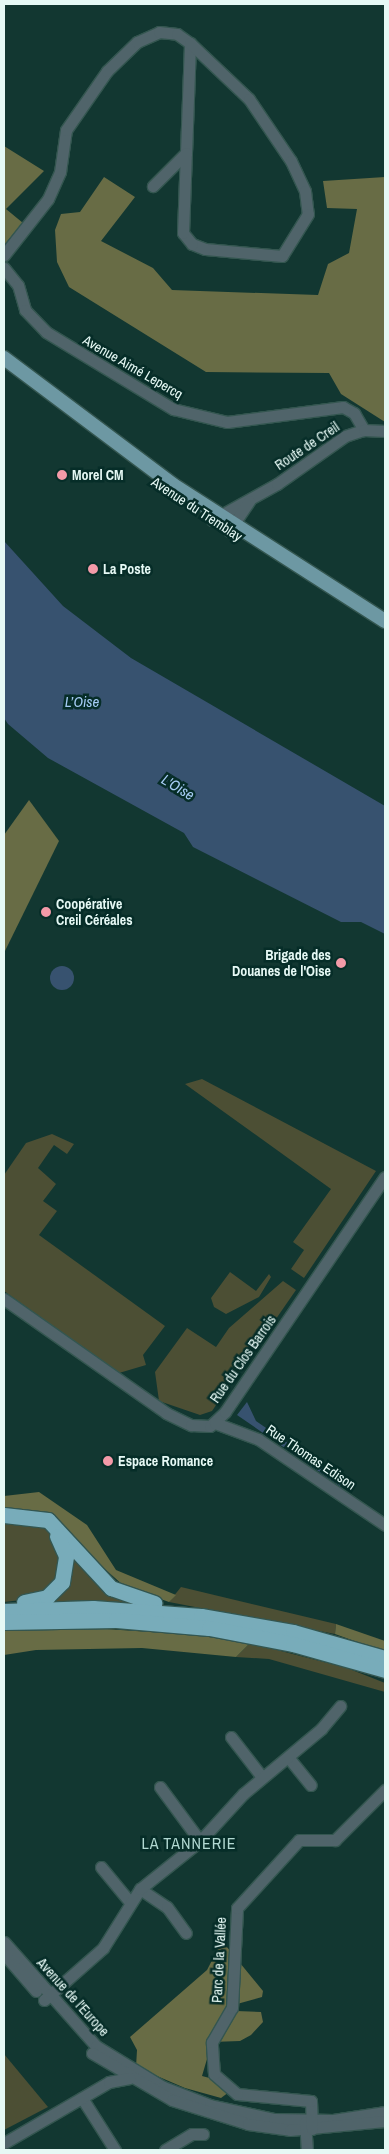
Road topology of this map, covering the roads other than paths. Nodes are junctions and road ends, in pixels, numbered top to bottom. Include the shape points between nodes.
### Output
1 (190, 43) junction
2 (186, 153) junction
3 (153, 186) dead end
4 (4, 255) edge
5 (4, 268) edge
6 (4, 358) edge
7 (364, 430) junction
8 (385, 432) edge
9 (250, 500) junction
10 (218, 514) junction
11 (233, 523) junction
12 (385, 621) edge
13 (385, 1177) edge
14 (4, 1299) edge
15 (215, 1423) junction
16 (4, 1515) edge
17 (4, 1520) edge
18 (385, 1525) edge
19 (4, 1604) edge
20 (4, 1611) edge
21 (236, 1621) junction
22 (4, 1622) edge
23 (385, 1658) edge
24 (385, 1671) edge
25 (340, 1706) dead end
26 (231, 1737) dead end
27 (288, 1758) junction
28 (262, 1778) junction
29 (311, 1785) dead end
30 (160, 1787) dead end
31 (385, 1790) edge
32 (200, 1841) junction
33 (101, 1867) dead end
34 (140, 1889) junction
35 (130, 1902) junction
36 (186, 1933) dead end
37 (4, 1942) edge
38 (4, 1954) edge
39 (47, 1998) junction
40 (106, 2064) junction
41 (130, 2078) junction
42 (93, 2091) junction
43 (82, 2098) junction
44 (385, 2112) edge
45 (385, 2121) edge
46 (309, 2125) junction
47 (203, 2134) dead end
48 (4, 2143) edge
49 (115, 2150) edge
50 (165, 2150) edge
51 (307, 2150) edge

1 - 2 street
1 - 2 street via 249,99 294,169 308,209 289,251 274,256 205,248 189,241 183,229
1 - 4 street via 173,33 154,33 111,66 66,130 60,172 48,199
2 - 3 street
5 - 7 street, Avenue Aimé Lepercq via 18,285 25,310 46,332 174,409 227,422 343,407 354,413
6 - 10 main road, Avenue du Tremblay via 42,389
7 - 8 street, Route de Creil
7 - 9 street, Route de Creil via 345,436
9 - 10 street, Route de Creil
9 - 11 street, Route de Creil
10 - 11 main road, Avenue du Tremblay
11 - 12 main road, Avenue du Tremblay
13 - 15 street, Rue du Clos Barrois
14 - 15 street, Rue du Clos Barrois via 172,1417 197,1426
15 - 18 street, Rue Thomas Edison via 258,1439
16 - 21 highway via 28,1514 52,1522 97,1575 120,1594
17 - 19 highway via 32,1520 48,1527 63,1544 67,1560 63,1578 51,1594
20 - 21 highway via 124,1609
21 - 23 highway
22 - 24 highway via 93,1620 183,1625 273,1640
25 - 27 street via 321,1729
26 - 28 street
27 - 28 street
27 - 29 street
28 - 32 street
30 - 32 street
31 - 46 street, Parc de la Vallée via 335,1840 299,1840 237,1908 232,2008 212,2042 214,2074 237,2094 311,2101
32 - 34 street
33 - 35 street
34 - 35 street
34 - 36 street via 167,1907
35 - 39 street via 103,1948
37 - 39 street, Avenue de l'Europe
38 - 39 street, Avenue de l'Europe
39 - 40 street, Avenue de l'Europe
39 - 46 street, Avenue de l'Europe via 100,2050 155,2083 229,2110
40 - 41 street, Avenue de l'Europe
40 - 42 street
41 - 42 street
41 - 46 street, Avenue de l'Europe via 213,2115 269,2128
42 - 43 street
43 - 48 street
43 - 49 street
44 - 46 street, Avenue de l'Europe
45 - 46 street, Avenue de l'Europe
46 - 51 street
47 - 50 street via 192,2134

